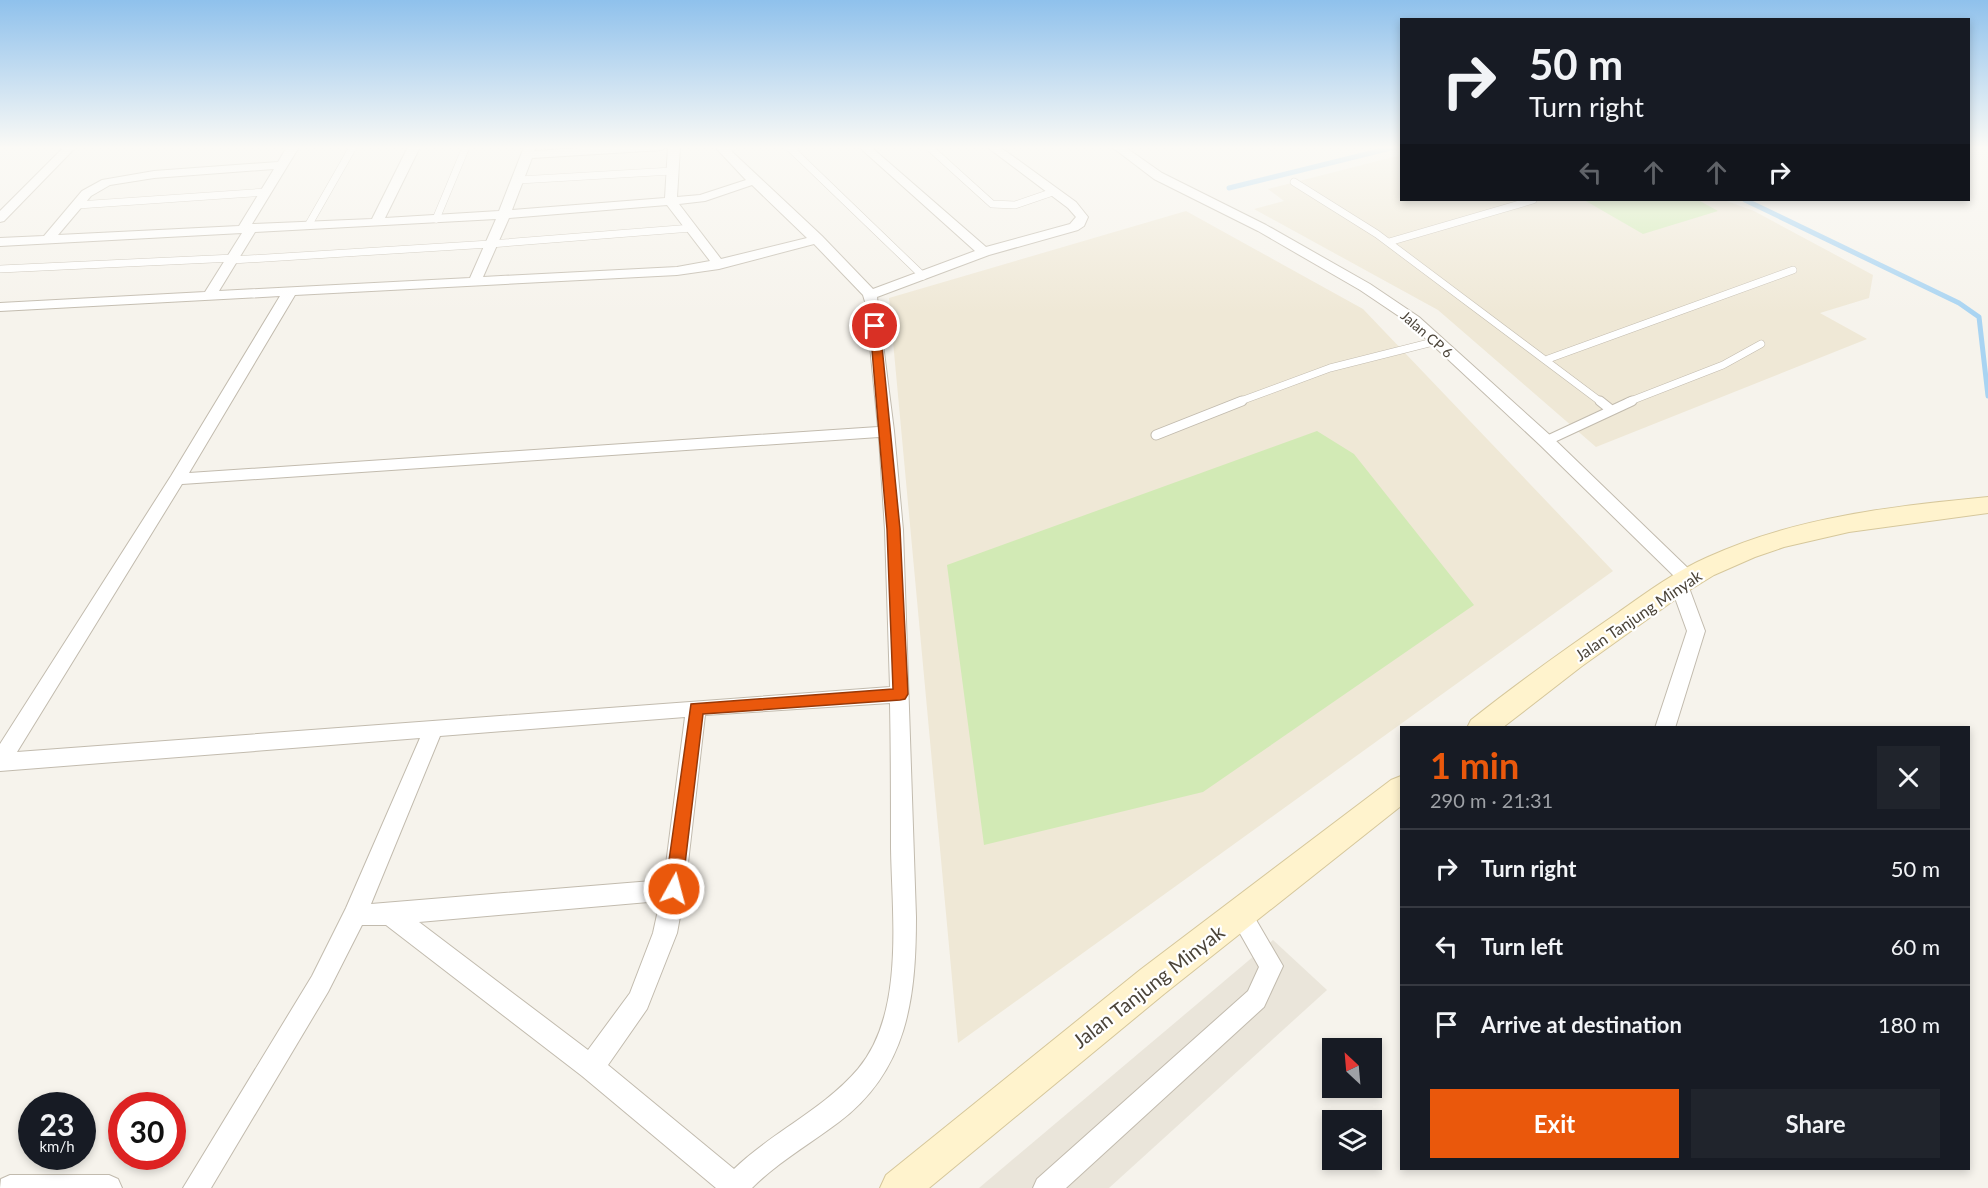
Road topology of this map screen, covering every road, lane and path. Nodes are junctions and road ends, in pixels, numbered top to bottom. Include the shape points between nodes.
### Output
1 (16, 202) edge
2 (80, 202) edge
3 (115, 202) edge
4 (261, 202) edge
5 (321, 202) edge
6 (387, 202) edge
7 (443, 202) edge
8 (509, 202) edge
9 (665, 202) edge
10 (671, 202) edge
11 (778, 202) edge
12 (847, 202) edge
13 (927, 202) edge
14 (990, 202) edge
15 (1020, 202) edge
16 (1067, 202) edge
17 (1211, 202) edge
18 (1330, 202) edge
19 (1525, 202) edge
20 (78, 205) junction
21 (503, 215) junction
22 (0, 218) edge
23 (436, 219) junction
24 (378, 220) junction
25 (309, 224) junction
26 (692, 228) junction
27 (247, 229) junction
28 (817, 238) junction
29 (47, 240) junction
30 (0, 242) edge
31 (1389, 242) junction
32 (490, 244) junction
33 (984, 252) junction
34 (233, 259) junction
35 (718, 264) junction
36 (0, 269) edge
37 (1793, 270) dead end
38 (923, 276) junction
39 (475, 281) junction
40 (291, 290) junction
41 (211, 294) junction
42 (870, 294) junction
43 (0, 308) edge
44 (1437, 341) junction
45 (1761, 344) dead end
46 (1548, 358) junction
47 (1610, 409) junction
48 (886, 431) junction
49 (1156, 435) dead end
50 (1546, 441) junction
51 (177, 479) junction
52 (1988, 505) edge
53 (1683, 581) junction
54 (900, 694) junction
55 (696, 708) junction
56 (1484, 726) edge
57 (1666, 726) edge
58 (433, 730) junction
59 (0, 762) edge
60 (1400, 790) edge
61 (674, 889) junction
62 (390, 914) junction
63 (1240, 914) junction
64 (355, 915) junction
65 (591, 1067) junction
66 (733, 1187) edge
67 (10, 1188) edge
68 (110, 1188) edge
69 (196, 1188) edge
70 (899, 1188) edge
71 (1046, 1188) edge

1 - 22 street
2 - 20 street
3 - 20 lane
4 - 27 street
5 - 25 lane
6 - 24 street
7 - 23 lane
8 - 21 street
9 - 21 street
10 - 26 street
11 - 28 street
12 - 38 lane
13 - 33 street
14 - 15 lane via 998,206
16 - 33 street via 1082,217 1074,227
17 - 44 street, Jalan CP 6 via 1365,287
18 - 31 lane
19 - 31 lane
20 - 29 street
21 - 23 street
21 - 32 street
23 - 24 street
24 - 25 street
25 - 27 street
26 - 32 lane
26 - 35 street
27 - 29 street
27 - 34 street
28 - 35 street
28 - 42 street
29 - 30 street
31 - 46 lane
32 - 34 lane
32 - 39 street
33 - 38 street
34 - 36 lane
34 - 41 street
35 - 39 street via 634,274
37 - 46 lane
38 - 42 street
39 - 40 street
40 - 41 street
40 - 51 street
41 - 43 street
42 - 48 street
44 - 49 lane via 1371,354
44 - 50 street, Jalan CP 6
45 - 47 lane via 1723,365
46 - 47 lane
47 - 50 lane
48 - 51 street
48 - 54 street
50 - 53 street, Jalan CP 6
51 - 59 street
52 - 53 main road, Jalan Tanjung Minyak via 1849,524 1802,535 1753,549
53 - 56 main road, Jalan Tanjung Minyak
53 - 57 street via 1696,631
54 - 55 street
54 - 66 street via 903,954 896,1025 862,1085 840,1105 774,1150
55 - 58 street
55 - 61 street
58 - 59 street
58 - 64 street
60 - 63 main road, Jalan Tanjung Minyak
61 - 62 street
61 - 65 street via 665,933 639,1000
62 - 64 street
62 - 65 street
63 - 70 main road, Jalan Tanjung Minyak
63 - 71 street via 1271,966 1257,999
64 - 69 street via 320,984
65 - 66 street
67 - 68 street

